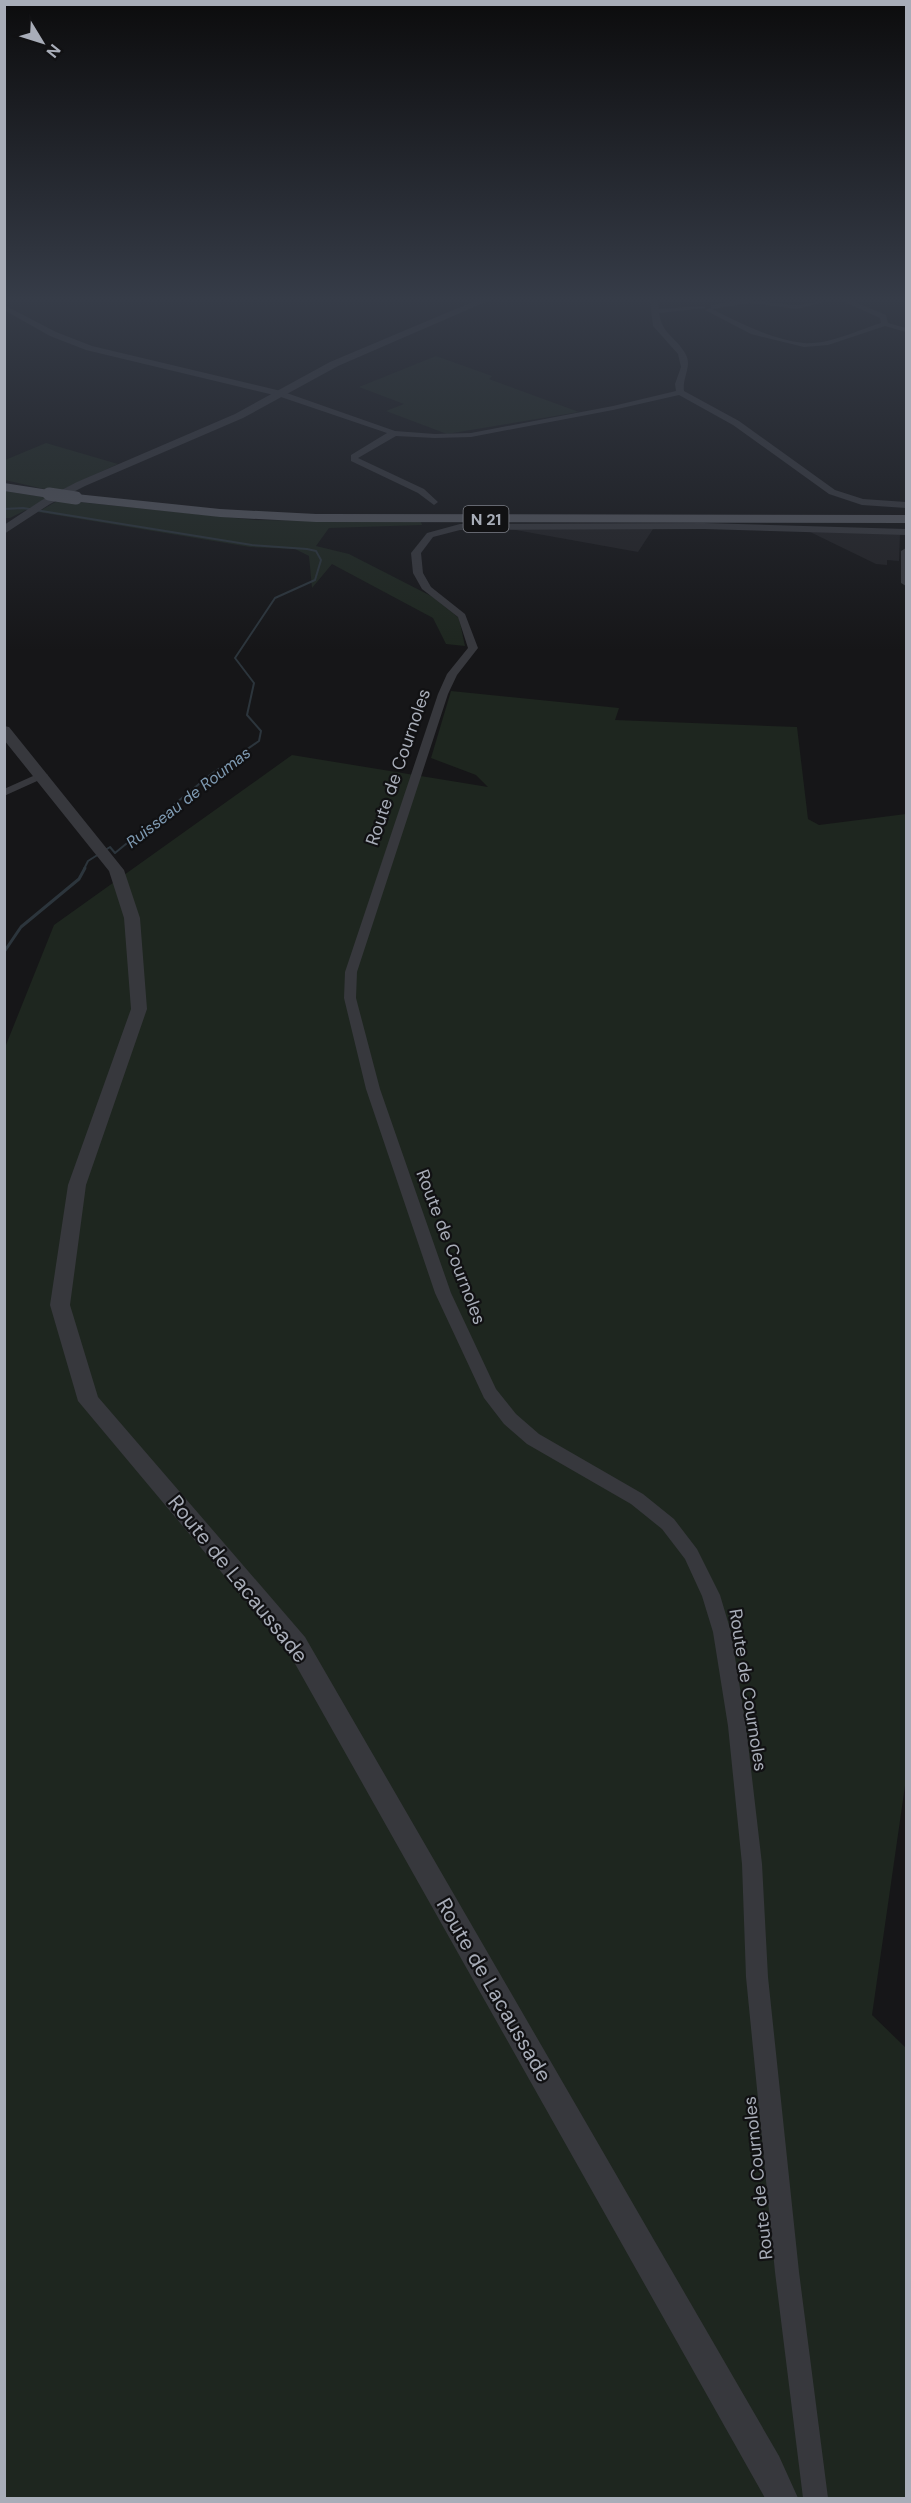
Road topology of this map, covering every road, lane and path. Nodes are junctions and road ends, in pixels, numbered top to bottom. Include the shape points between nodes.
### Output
1 (237, 417) edge
2 (345, 417) edge
3 (567, 417) edge
4 (725, 417) edge
5 (394, 433) junction
6 (4, 487) edge
7 (434, 502) dead end
8 (906, 504) edge
9 (903, 523) edge
10 (4, 531) edge
11 (906, 551) edge
12 (906, 583) edge
13 (4, 730) edge
14 (42, 775) junction
15 (4, 793) edge
16 (782, 2499) edge
17 (816, 2499) edge

1 - 10 street via 46,502
2 - 5 street
3 - 5 street via 471,435
4 - 8 street via 832,492 862,502
5 - 7 street via 354,457 355,462 421,491
6 - 9 main road, N 21, bridge via 220,513 316,518
9 - 17 street, Route de Cournoles via 460,527 430,535 416,553 418,573 428,589 462,616 473,648 452,674 443,694 351,972 350,998 373,1089 443,1293 490,1393 510,1419 533,1439 637,1499 668,1524 691,1554 711,1595 722,1632 737,1726 752,1864 757,1977
11 - 12 street
13 - 14 street, Route de Lacaussade
14 - 15 street
14 - 16 street, Route de Lacaussade via 116,870 132,918 139,1009 77,1185 60,1305 89,1401 297,1645

